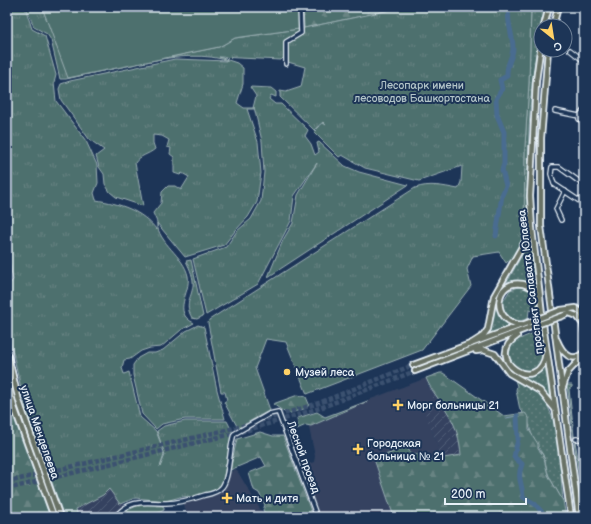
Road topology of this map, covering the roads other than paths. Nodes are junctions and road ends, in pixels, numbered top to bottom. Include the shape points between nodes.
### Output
1 (300, 7) edge
2 (549, 7) edge
3 (558, 7) edge
4 (546, 18) edge
5 (555, 18) edge
6 (573, 52) edge
7 (539, 58) edge
8 (547, 58) edge
9 (584, 61) edge
10 (286, 64) dead end
11 (584, 110) edge
12 (555, 111) dead end
13 (579, 116) junction
14 (584, 123) edge
15 (584, 185) edge
16 (565, 192) junction
17 (584, 204) edge
18 (561, 220) dead end
19 (532, 229) junction
20 (541, 301) junction
21 (562, 313) junction
22 (584, 320) edge
23 (524, 327) junction
24 (584, 331) edge
25 (555, 336) junction
26 (469, 345) junction
27 (547, 349) junction
28 (470, 351) junction
29 (7, 352) edge
30 (584, 352) edge
31 (584, 355) edge
32 (413, 365) tunnel mouth
33 (415, 371) tunnel mouth
34 (7, 378) edge
35 (562, 391) junction
36 (556, 411) junction
37 (576, 439) dead end
38 (584, 440) edge
39 (54, 517) edge
40 (60, 517) edge
41 (115, 517) edge
42 (317, 517) edge
43 (571, 517) edge
44 (579, 517) edge

1 - 10 street via 301,33 286,42
2 - 4 main road
3 - 5 main road
6 - 9 street
7 - 19 main road, проспект Салавата Юлаева via 531,168
8 - 25 main road, проспект Салавата Юлаева via 540,194 541,226
11 - 13 street
12 - 13 street
13 - 14 street
15 - 16 street via 559,167 553,166 552,182
16 - 17 street
16 - 18 street via 556,209
19 - 20 main road, проспект Салавата Юлаева
19 - 26 main road via 494,296 488,330
20 - 23 main road via 534,290 520,284 508,286 501,294 500,308 503,316 510,322
20 - 27 main road, проспект Салавата Юлаева
21 - 22 main road via 576,308
21 - 23 main road, bridge
21 - 24 main road via 577,316 583,324
23 - 26 main road
23 - 27 main road via 507,348 507,360 512,368 521,374 536,371 544,362
23 - 28 main road
25 - 30 main road via 563,353 569,357 577,357
25 - 35 main road, проспект Салавата Юлаева
26 - 32 main road
27 - 36 main road, проспект Салавата Юлаева
28 - 33 main road
28 - 36 main road via 483,350 495,354 509,373 540,391
29 - 40 main road, улица Менделеева via 19,401
31 - 35 main road via 568,372
34 - 39 main road, улица Менделеева via 14,407
35 - 44 main road, проспект Салавата Юлаева
36 - 43 main road, проспект Салавата Юлаева
37 - 38 street
41 - 42 street, Лесной проезд via 134,503 182,501 218,491 225,482 230,443 234,434 269,414 278,412

